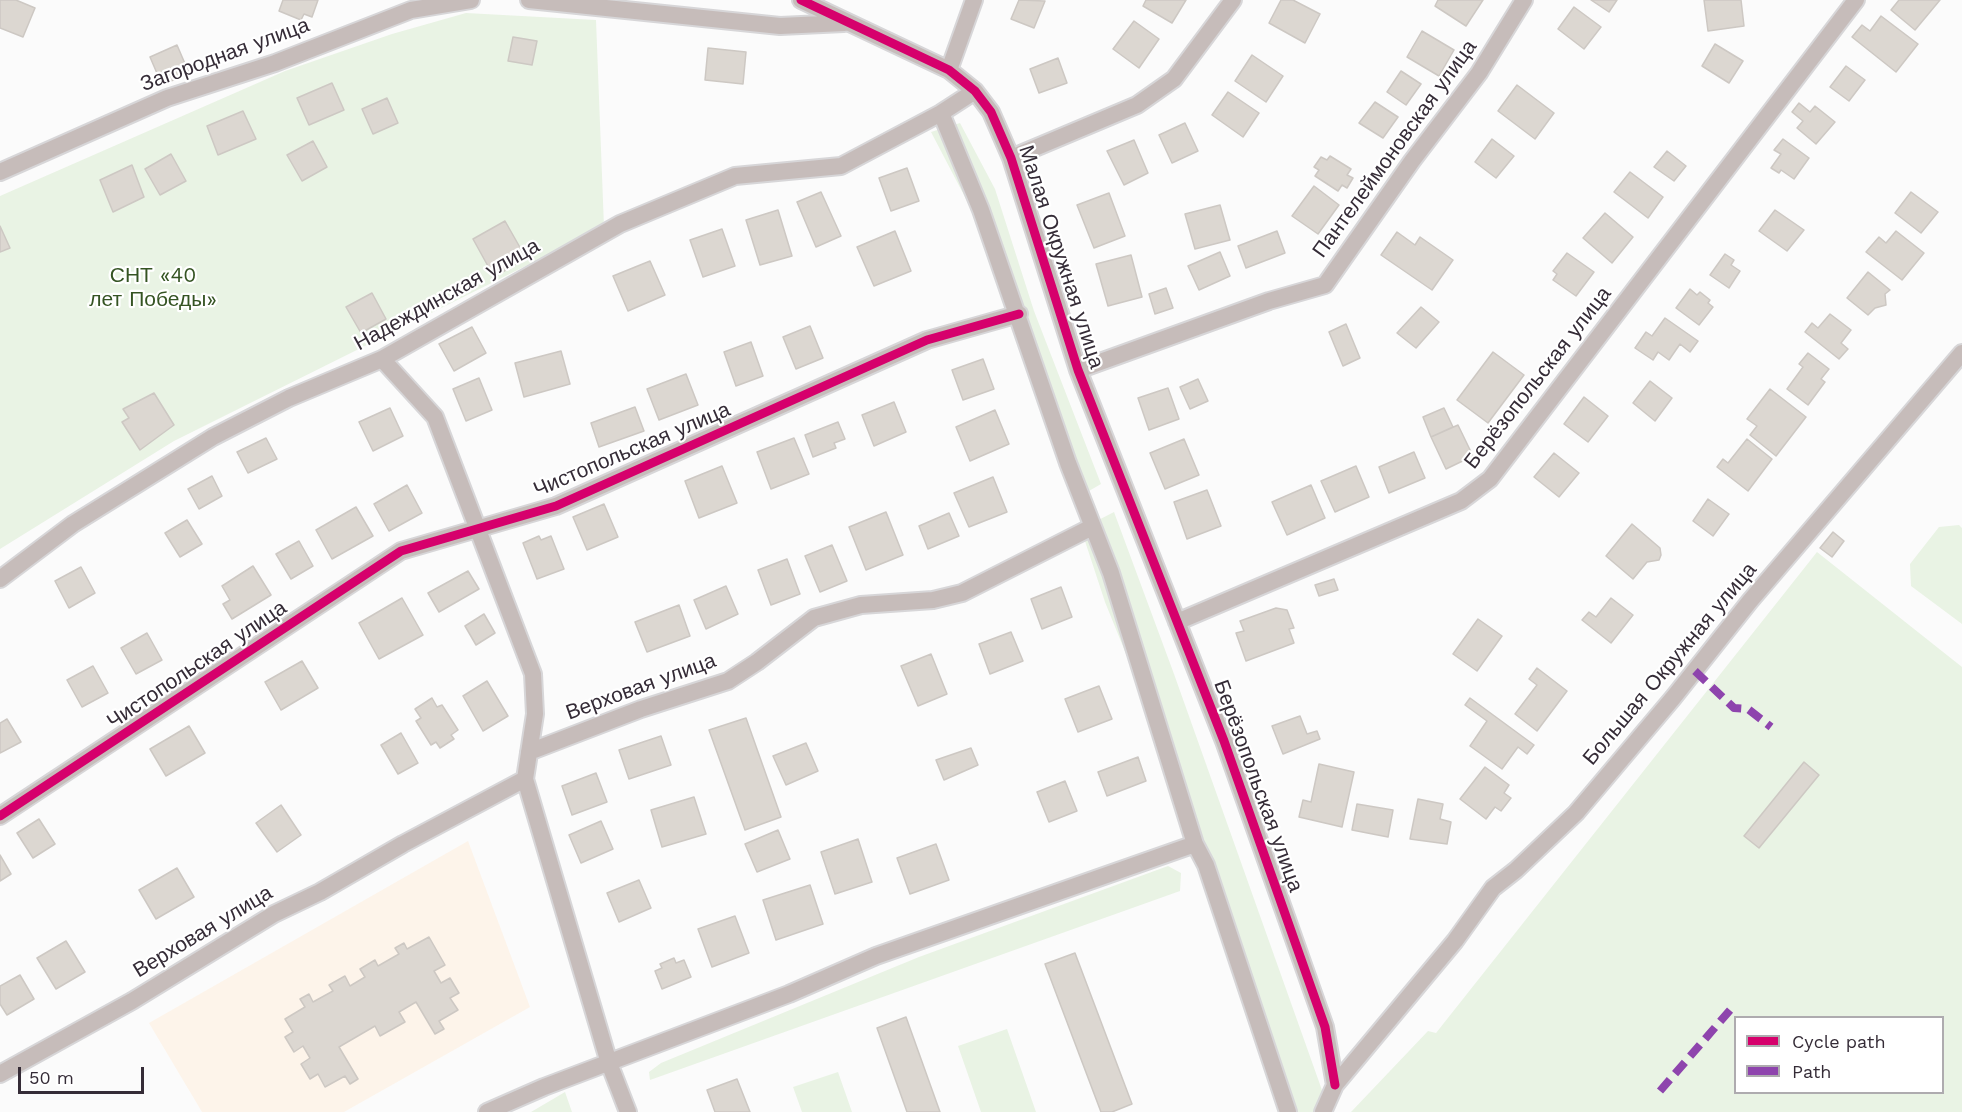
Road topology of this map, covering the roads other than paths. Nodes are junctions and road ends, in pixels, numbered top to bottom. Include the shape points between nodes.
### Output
1 (471, 0) edge
2 (529, 0) edge
3 (801, 0) edge
4 (974, 0) edge
5 (1233, 0) edge
6 (1524, 0) edge
7 (1856, 0) edge
8 (848, 23) junction
9 (948, 70) junction
10 (975, 92) junction
11 (941, 113) junction
12 (1011, 158) junction
13 (0, 172) edge
14 (1019, 314) junction
15 (1962, 353) edge
16 (382, 359) junction
17 (1078, 370) junction
18 (1092, 527) junction
19 (476, 528) junction
20 (0, 579) edge
21 (1178, 622) junction
22 (529, 752) junction
23 (525, 780) junction
24 (0, 816) edge
25 (1195, 844) junction
26 (609, 1063) junction
27 (0, 1074) edge
28 (1335, 1085) junction
29 (487, 1112) edge
30 (628, 1112) edge
31 (1288, 1112) edge
32 (1323, 1112) edge

1 - 13 street, Загородная улица via 411,10 275,63 167,98
2 - 8 street via 780,26
3 - 8 street, Малая Окружная улица
4 - 9 street
5 - 12 street via 1174,79 1137,105
6 - 17 street, Пантелеймоновская улица via 1479,74 1325,285 1269,301
7 - 21 street, Берёзопольская улица via 1490,479 1461,501
8 - 9 street, Малая Окружная улица
9 - 10 street, Малая Окружная улица
10 - 11 street, Надеждинская улица
10 - 12 street, Малая Окружная улица via 991,112
11 - 14 street
11 - 16 street, Надеждинская улица via 841,166 735,176 620,224
12 - 17 street, Малая Окружная улица
14 - 18 street
14 - 19 street, Чистопольская улица via 927,340 556,506
15 - 28 street, Большая Окружная улица via 1575,813 1492,888 1410,998
16 - 19 street via 435,417
16 - 20 street, Надеждинская улица via 289,398 213,438 73,524
17 - 21 street, Малая Окружная улица
18 - 22 street, Верховая улица via 962,593 933,600 861,605 814,618 728,681 640,709
18 - 25 street via 1124,611
19 - 22 street via 533,674 535,714
19 - 24 street, Чистопольская улица via 401,551
21 - 28 street, Берёзопольская улица via 1325,1027
22 - 23 street
23 - 26 street
23 - 27 street, Верховая улица via 274,914 132,1002
25 - 26 street via 876,957
25 - 31 street
26 - 29 street
26 - 30 street
28 - 32 street, Большая Окружная улица

